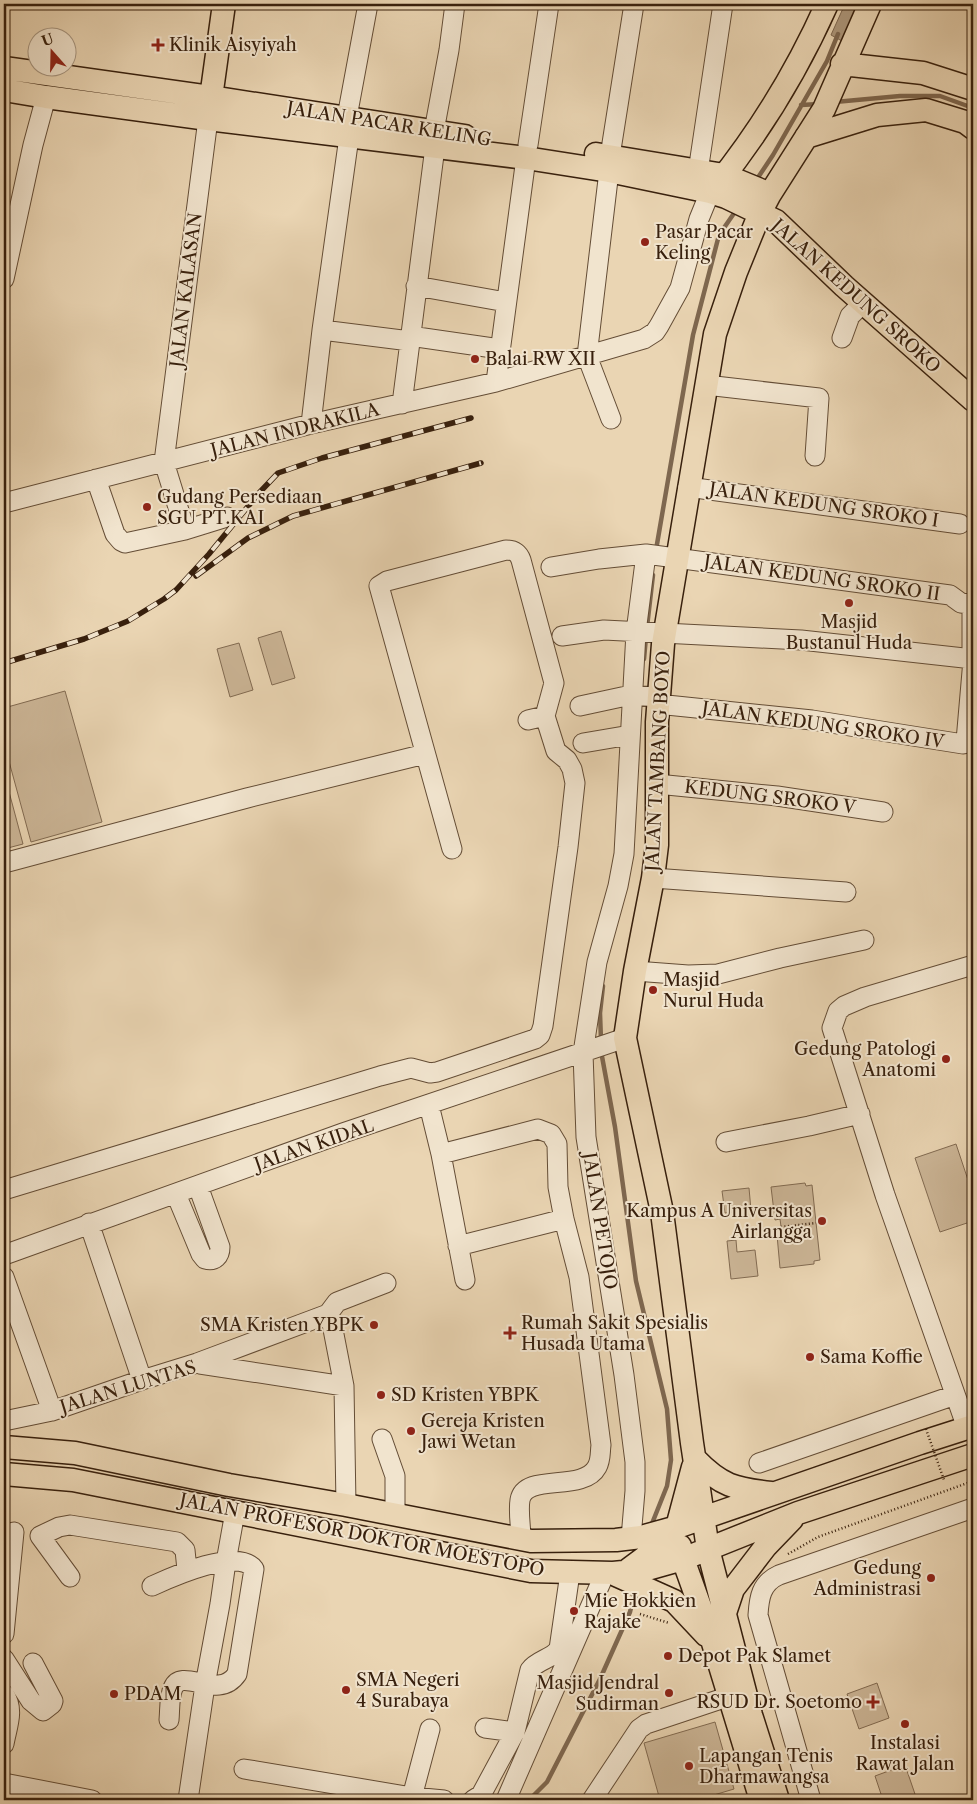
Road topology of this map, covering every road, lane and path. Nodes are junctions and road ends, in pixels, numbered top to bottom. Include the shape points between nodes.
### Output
1 (224, 4) edge
2 (368, 4) edge
3 (455, 4) edge
4 (549, 4) edge
5 (634, 4) edge
6 (723, 4) edge
7 (828, 4) edge
8 (870, 4) edge
9 (4, 68) edge
10 (845, 71) junction
11 (973, 89) edge
12 (4, 90) edge
13 (46, 97) junction
14 (209, 108) junction
15 (830, 115) junction
16 (348, 127) junction
17 (973, 128) edge
18 (435, 139) junction
19 (527, 152) junction
20 (610, 163) junction
21 (715, 185) junction
22 (762, 203) junction
23 (4, 279) edge
24 (416, 286) junction
25 (506, 302) junction
26 (863, 303) junction
27 (322, 330) junction
28 (842, 338) dead end
29 (410, 339) junction
30 (500, 349) junction
31 (587, 356) junction
32 (496, 382) junction
33 (706, 385) junction
34 (973, 400) edge
35 (402, 404) junction
36 (611, 419) dead end
37 (311, 424) junction
38 (815, 456) dead end
39 (164, 462) junction
40 (96, 479) junction
41 (688, 487) junction
42 (4, 503) edge
43 (227, 517) dead end
44 (960, 524) dead end
45 (185, 530) junction
46 (660, 556) junction
47 (551, 567) dead end
48 (649, 632) junction
49 (562, 636) dead end
50 (973, 659) edge
51 (647, 698) junction
52 (580, 706) dead end
53 (630, 735) junction
54 (969, 742) edge
55 (583, 743) dead end
56 (425, 754) junction
57 (658, 784) junction
58 (883, 812) dead end
59 (452, 849) dead end
60 (4, 863) edge
61 (653, 878) junction
62 (846, 892) dead end
63 (864, 940) dead end
64 (973, 966) edge
65 (634, 971) junction
66 (619, 1040) junction
67 (587, 1052) junction
68 (429, 1105) junction
69 (860, 1114) junction
70 (586, 1137) junction
71 (726, 1142) dead end
72 (557, 1144) junction
73 (441, 1154) junction
74 (198, 1186) junction
75 (4, 1190) edge
76 (176, 1194) junction
77 (564, 1219) junction
78 (89, 1223) junction
79 (816, 1223) dead end
80 (781, 1227) dead end
81 (458, 1246) junction
82 (4, 1255) edge
83 (4, 1277) edge
84 (465, 1280) dead end
85 (386, 1283) dead end
86 (328, 1314) junction
87 (197, 1363) junction
88 (142, 1380) junction
89 (344, 1386) junction
90 (955, 1395) junction
91 (52, 1410) junction
92 (4, 1421) edge
93 (970, 1427) edge
94 (926, 1429) dead end
95 (382, 1439) dead end
96 (4, 1447) edge
97 (973, 1455) edge
98 (695, 1459) junction
99 (758, 1463) dead end
100 (4, 1474) edge
101 (944, 1480) dead end
102 (973, 1482) edge
103 (775, 1493) junction
104 (346, 1504) junction
105 (973, 1508) edge
106 (235, 1512) junction
107 (798, 1513) junction
108 (395, 1515) junction
109 (703, 1519) junction
110 (9, 1531) edge
111 (40, 1536) junction
112 (653, 1536) junction
113 (521, 1539) junction
114 (708, 1550) junction
115 (782, 1558) dead end
116 (683, 1559) junction
117 (226, 1562) junction
118 (187, 1570) junction
119 (570, 1572) junction
120 (630, 1574) junction
121 (70, 1577) dead end
122 (152, 1586) dead end
123 (220, 1604) junction
124 (248, 1608) junction
125 (725, 1613) junction
126 (640, 1614) dead end
127 (672, 1625) dead end
128 (4, 1634) edge
129 (713, 1643) junction
130 (4, 1659) edge
131 (33, 1663) dead end
132 (205, 1685) junction
133 (4, 1694) edge
134 (730, 1696) junction
135 (11, 1712) junction
136 (39, 1712) junction
137 (169, 1720) dead end
138 (485, 1728) dead end
139 (430, 1729) dead end
140 (515, 1732) junction
141 (4, 1744) edge
142 (244, 1770) dead end
143 (4, 1783) edge
144 (412, 1797) junction
145 (92, 1800) edge
146 (188, 1800) edge
147 (444, 1800) edge
148 (473, 1800) edge
149 (506, 1800) edge
150 (592, 1800) edge
151 (761, 1800) edge
152 (778, 1800) edge
153 (811, 1800) edge

1 - 14 main road, JALAN KALASAN
2 - 16 street
3 - 18 street
4 - 19 street
5 - 20 street
6 - 21 street, JALAN INDRAKILA
7 - 21 main road via 770,113
8 - 10 main road
9 - 14 main road, JALAN PACAR KELING
10 - 11 main road via 923,73
10 - 15 main road
12 - 13 main road, JALAN PACAR KELING
13 - 14 main road, JALAN PACAR KELING
13 - 23 street
14 - 16 main road, JALAN PACAR KELING
14 - 39 street, JALAN KALASAN
15 - 17 main road via 926,110 965,122
15 - 22 main road, JALAN TAMBANG BOYO via 806,136
16 - 18 main road, JALAN PACAR KELING
16 - 27 street
18 - 19 main road, JALAN PACAR KELING
18 - 24 street
19 - 20 main road, JALAN PACAR KELING
19 - 25 street
20 - 21 main road, JALAN PACAR KELING
20 - 31 street
21 - 22 main road, JALAN PACAR KELING
21 - 31 street, JALAN INDRAKILA via 699,219 680,288 660,326 644,339
22 - 26 main road, JALAN KEDUNG SROKO via 776,221
22 - 33 main road, JALAN TAMBANG BOYO via 715,334
24 - 25 street
24 - 29 street
25 - 30 street
26 - 28 street via 850,316
26 - 34 main road, JALAN KEDUNG SROKO
27 - 29 street
27 - 37 street
29 - 30 street
29 - 35 street
30 - 32 street
31 - 32 street, JALAN INDRAKILA
31 - 36 street
32 - 35 street, JALAN INDRAKILA
33 - 38 street via 819,398
33 - 41 main road, JALAN TAMBANG BOYO
35 - 37 street, JALAN INDRAKILA
37 - 39 street, JALAN INDRAKILA
39 - 40 street, JALAN INDRAKILA
39 - 45 street
40 - 42 street, JALAN INDRAKILA
40 - 45 street via 115,534 121,541 130,542
41 - 44 street, JALAN KEDUNG SROKO I
41 - 46 main road, JALAN TAMBANG BOYO
43 - 45 street
46 - 47 street via 599,559
46 - 48 main road, JALAN TAMBANG BOYO
46 - 48 street
46 - 50 street, JALAN KEDUNG SROKO II via 950,595 972,607
48 - 49 street via 596,630
48 - 50 street via 800,640
48 - 51 main road, JALAN TAMBANG BOYO
50 - 54 street, JALAN KEDUNG SROKO IV
51 - 52 street, JALAN KEDUNG SROKO IV
51 - 53 street, JALAN PETOJO
51 - 54 street, JALAN KEDUNG SROKO IV via 961,744
51 - 57 main road, JALAN TAMBANG BOYO
53 - 55 street
53 - 67 street, JALAN PETOJO via 624,854 597,962
56 - 59 street
56 - 60 street
56 - 75 street via 379,586 387,581 512,550 518,554 554,683 536,718 556,751 568,760 575,783 540,1035 437,1072 411,1068 380,1076
57 - 58 street, KEDUNG SROKO V via 777,796
57 - 61 main road, JALAN TAMBANG BOYO
61 - 62 street
61 - 65 main road, JALAN TAMBANG BOYO
63 - 65 street via 712,975
64 - 69 street via 865,997 838,1011 832,1028
65 - 66 main road, JALAN TAMBANG BOYO
66 - 67 street, JALAN KIDAL
66 - 98 main road, JALAN TAMBANG BOYO via 662,1212
67 - 68 street, JALAN KIDAL
67 - 70 street, JALAN PETOJO
68 - 73 street
68 - 74 street, JALAN KIDAL
69 - 71 street
69 - 90 street
70 - 72 street
70 - 112 street, JALAN PETOJO via 624,1375 636,1491
72 - 73 street via 551,1134 538,1129
72 - 77 street via 558,1187
73 - 81 street
74 - 76 street, JALAN KIDAL
74 - 76 street via 220,1247 220,1254 211,1260 201,1254
76 - 78 street, JALAN KIDAL
77 - 81 street
77 - 113 street via 584,1307 600,1458 594,1472 587,1477 540,1485 523,1494 520,1500
78 - 82 street, JALAN KIDAL
78 - 88 street
79 - 80 path
81 - 84 street
83 - 91 street
85 - 86 street via 337,1302
86 - 87 street
86 - 89 street
87 - 88 street, JALAN LUNTAS
87 - 89 street, JALAN LUNTAS
88 - 91 street, JALAN LUNTAS
89 - 104 street
90 - 93 street
90 - 99 street
91 - 92 street, JALAN LUNTAS
93 - 103 main road, JALAN PROFESOR DOKTOR MOESTOPO
94 - 101 path, bridge
95 - 108 street via 395,1476
96 - 104 main road, JALAN PROFESOR DOKTOR MOESTOPO via 75,1453 229,1485
97 - 107 main road, JALAN PROFESOR DOKTOR MOESTOPO
98 - 103 main road via 709,1474 730,1486
98 - 109 main road, JALAN TAMBANG BOYO
98 - 112 main road
100 - 106 main road, JALAN PROFESOR DOKTOR MOESTOPO via 73,1480
102 - 115 path via 818,1536
103 - 109 main road, JALAN PROFESOR DOKTOR MOESTOPO
104 - 108 main road, JALAN PROFESOR DOKTOR MOESTOPO
105 - 153 street via 778,1575 771,1578 761,1591 758,1615
106 - 117 street
106 - 119 main road, JALAN PROFESOR DOKTOR MOESTOPO via 531,1571
107 - 114 main road, JALAN PROFESOR DOKTOR MOESTOPO
107 - 125 main road via 766,1546 733,1589
108 - 113 main road, JALAN PROFESOR DOKTOR MOESTOPO
109 - 112 main road, JALAN PROFESOR DOKTOR MOESTOPO
109 - 114 main road, JALAN TAMBANG BOYO
110 - 111 street
110 - 128 street
111 - 118 street via 70,1525 177,1542 185,1550
111 - 121 street
112 - 113 main road, JALAN PROFESOR DOKTOR MOESTOPO via 616,1540
112 - 116 main road
112 - 120 main road
114 - 116 main road, JALAN PROFESOR DOKTOR MOESTOPO
114 - 125 main road, JALAN TAMBANG BOYO
116 - 120 main road, JALAN PROFESOR DOKTOR MOESTOPO
116 - 129 main road
117 - 118 street
117 - 123 street
117 - 124 street via 245,1562 254,1569
118 - 122 street
119 - 120 main road, JALAN PROFESOR DOKTOR MOESTOPO
119 - 140 street via 559,1649 530,1670
120 - 129 main road via 674,1602
120 - 149 street
123 - 124 street
123 - 132 street
124 - 132 street via 237,1674 222,1686
125 - 152 main road, JALAN TAMBANG BOYO via 751,1715
126 - 127 path
129 - 134 main road
130 - 136 street
131 - 136 street via 53,1701
132 - 137 street via 189,1680 176,1683
132 - 146 street
133 - 135 street
134 - 150 street via 646,1724 634,1735
134 - 151 main road
135 - 136 street
135 - 141 street
138 - 140 street
139 - 144 street
140 - 148 street via 481,1795
142 - 144 street
143 - 145 street
144 - 147 street

